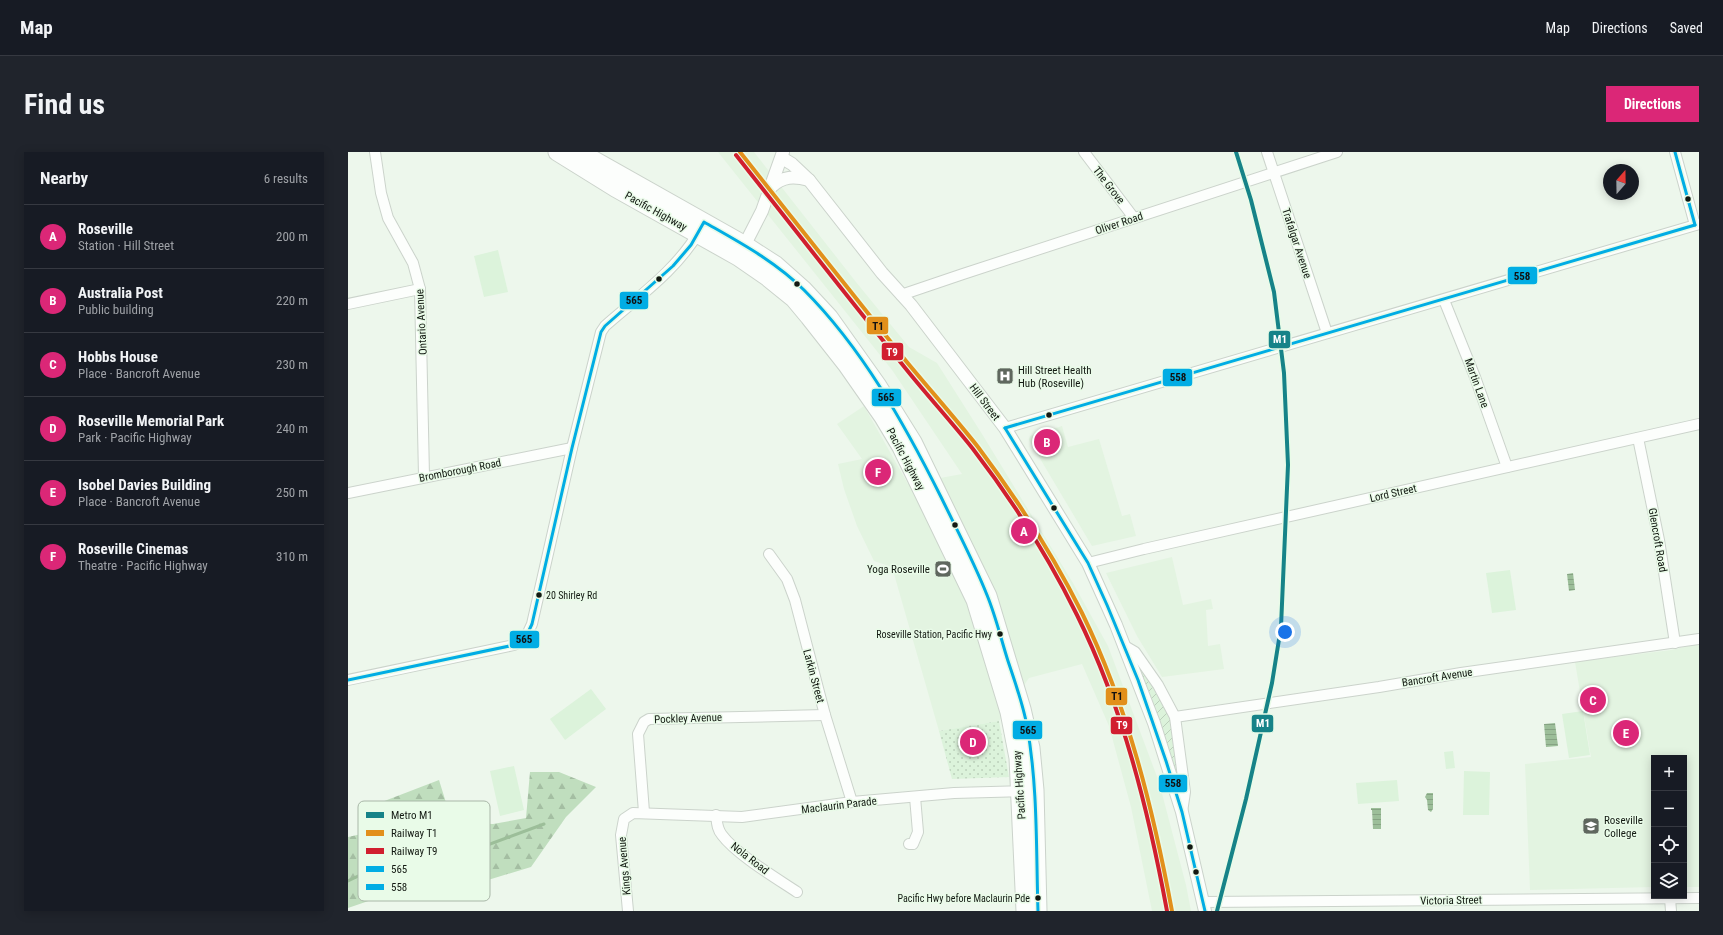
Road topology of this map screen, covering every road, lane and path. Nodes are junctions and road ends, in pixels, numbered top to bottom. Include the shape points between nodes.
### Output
1 (375, 152) edge
2 (557, 152) edge
3 (580, 152) edge
4 (1084, 152) edge
5 (1267, 152) edge
6 (1337, 152) edge
7 (1675, 152) edge
8 (782, 155) edge
9 (1274, 172) junction
10 (779, 176) junction
11 (809, 180) junction
12 (1134, 218) junction
13 (1697, 224) edge
14 (701, 228) junction
15 (741, 251) junction
16 (420, 289) junction
17 (902, 295) junction
18 (1444, 300) junction
19 (348, 304) edge
20 (1327, 333) junction
21 (1699, 424) edge
22 (1005, 428) junction
23 (1638, 438) junction
24 (572, 448) junction
25 (1507, 467) junction
26 (424, 476) junction
27 (348, 493) edge
28 (769, 554) dead end
29 (1088, 563) junction
30 (1699, 639) edge
31 (1675, 643) junction
32 (1123, 646) junction
33 (348, 680) edge
34 (824, 716) junction
35 (1175, 716) junction
36 (1027, 790) junction
37 (915, 797) junction
38 (852, 802) junction
39 (644, 812) junction
40 (1182, 812) junction
41 (716, 815) junction
42 (909, 844) dead end
43 (797, 892) dead end
44 (1651, 898) edge
45 (1687, 898) edge
46 (1699, 898) edge
47 (1670, 899) edge
48 (1204, 906) edge
49 (628, 911) edge
50 (1025, 911) edge
51 (1038, 911) edge
52 (1671, 911) edge

1 - 16 street, Ontario Avenue via 381,193 388,218 413,263
2 - 14 highway, Pacific Highway via 615,188
3 - 14 highway, Pacific Highway
4 - 12 street, The Grove
5 - 9 street, Trafalgar Avenue
6 - 9 street, Oliver Road
7 - 13 street
8 - 10 street
8 - 11 street, Hill Street
9 - 12 street, Oliver Road
9 - 20 street, Trafalgar Avenue
10 - 11 street
10 - 15 street via 771,187 762,211
11 - 17 street, Hill Street
12 - 17 street, Oliver Road
13 - 18 street
14 - 15 highway, Pacific Highway
14 - 24 street via 673,266 601,332
15 - 36 highway, Pacific Highway via 776,265 829,317 878,386 913,442 988,596 1026,724
16 - 19 street
16 - 26 street, Ontario Avenue
17 - 22 street, Hill Street
18 - 20 street
18 - 25 street, Martin Lane via 1475,376
20 - 22 street
21 - 23 street, Lord Street
22 - 29 street, Hill Street
23 - 25 street, Lord Street
23 - 31 street, Glencroft Road via 1659,540
24 - 26 street, Bromborough Road
24 - 33 street via 532,624 525,639 514,645
25 - 29 street, Lord Street
26 - 27 street, Bromborough Road
28 - 34 street, Larkin Street via 787,579
29 - 32 street, Hill Street
30 - 31 street, Bancroft Avenue
31 - 35 street, Bancroft Avenue
32 - 35 street via 1135,652 1158,685
32 - 40 street, Hill Street via 1154,723
34 - 38 street, Larkin Street
34 - 39 street, Pockley Avenue via 649,719 644,722 638,734
35 - 40 street via 1185,792
36 - 37 street, Maclaurin Parade
36 - 50 highway, Pacific Highway
36 - 51 highway, Pacific Highway
37 - 38 street, Maclaurin Parade
37 - 42 street via 918,832 913,844
38 - 41 street, Maclaurin Parade via 742,817
39 - 41 street, Maclaurin Parade
39 - 49 street, Kings Avenue via 628,815 621,830
40 - 48 street, Hill Street
41 - 43 street, Nola Road via 722,836 770,875
44 - 48 street, Victoria Street
45 - 46 street, Victoria Street
47 - 52 street

